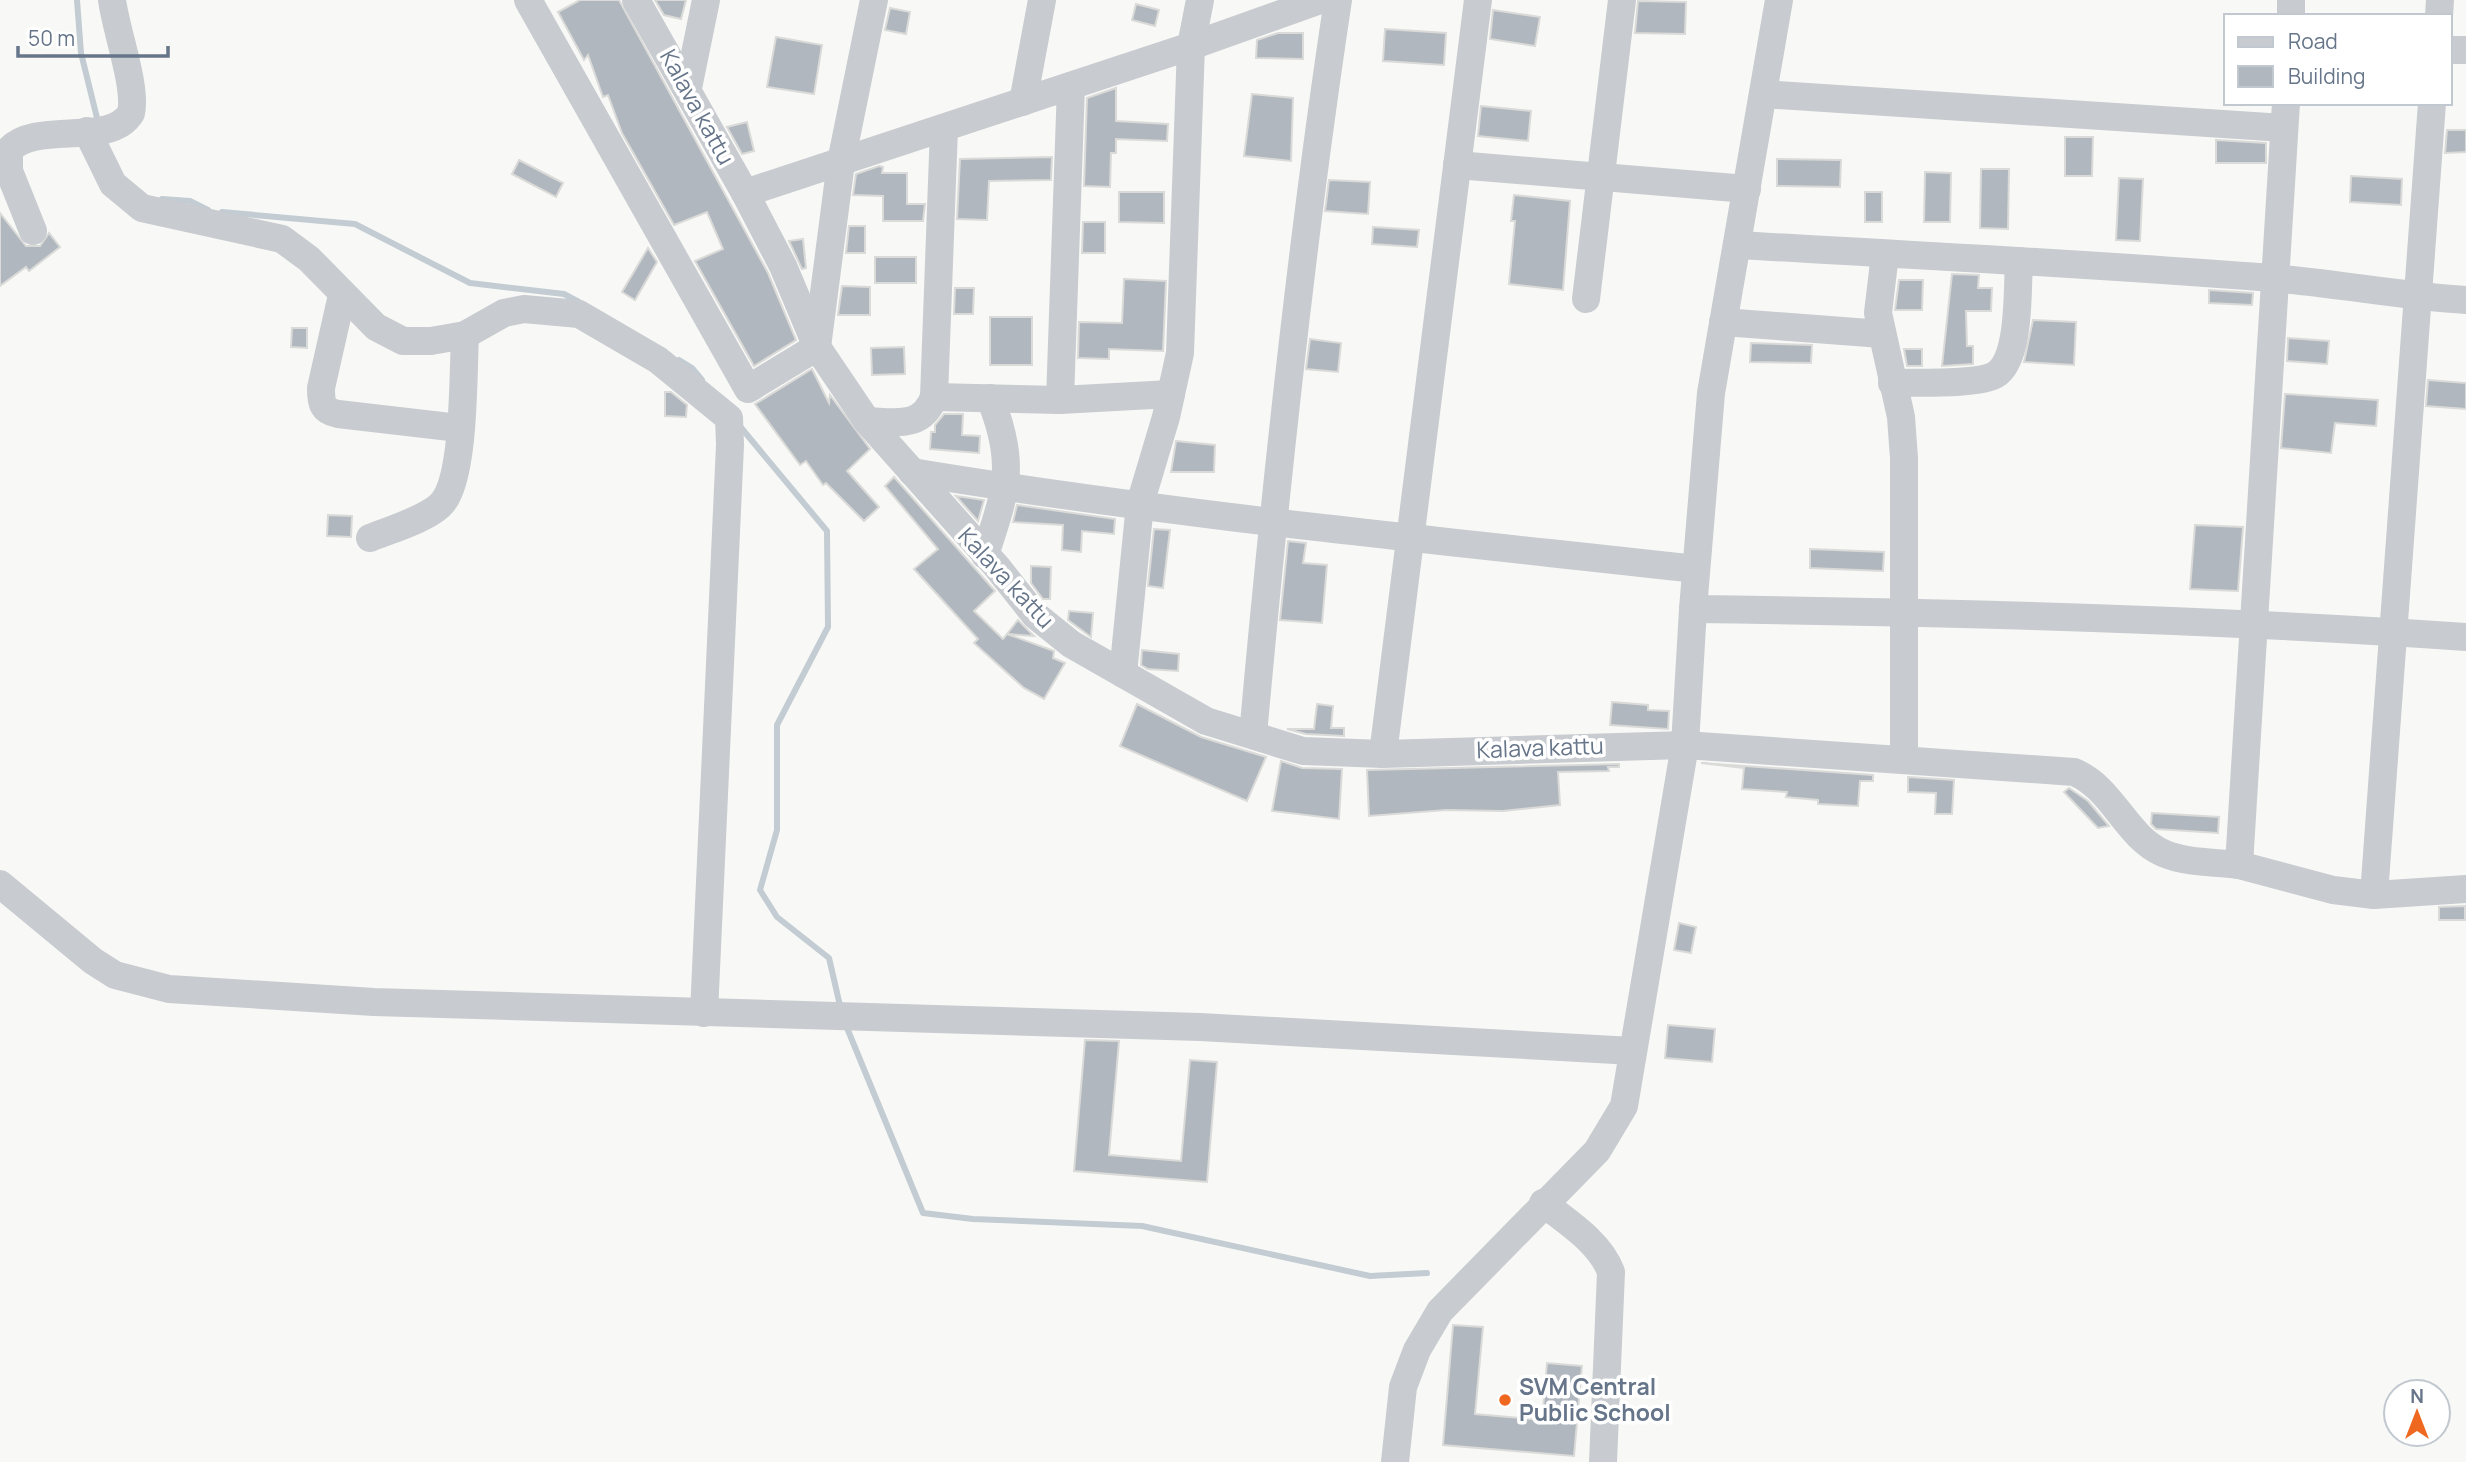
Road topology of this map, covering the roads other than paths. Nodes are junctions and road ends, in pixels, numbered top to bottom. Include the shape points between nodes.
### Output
1 (112, 0) edge
2 (528, 0) edge
3 (636, 0) edge
4 (706, 0) edge
5 (874, 0) edge
6 (1042, 0) edge
7 (1200, 0) edge
8 (1320, 0) edge
9 (1338, 0) edge
10 (1478, 0) edge
11 (1622, 0) edge
12 (1779, 0) edge
13 (1191, 46) junction
14 (1071, 86) junction
15 (688, 88) junction
16 (1763, 94) junction
17 (1023, 102) junction
18 (2432, 105) edge
19 (2285, 116) edge
20 (944, 128) junction
21 (94, 130) junction
22 (841, 162) junction
23 (1457, 165) junction
24 (1599, 177) junction
25 (1746, 189) junction
26 (745, 193) junction
27 (33, 231) dead end
28 (1737, 245) junction
29 (1885, 254) junction
30 (2019, 261) junction
31 (2276, 278) junction
32 (342, 295) junction
33 (2415, 297) junction
34 (1586, 299) dead end
35 (2466, 300) edge
36 (1723, 322) junction
37 (1882, 334) junction
38 (465, 335) junction
39 (817, 347) junction
40 (1892, 383) junction
41 (1171, 394) junction
42 (934, 397) junction
43 (990, 398) junction
44 (1060, 400) junction
45 (731, 401) junction
46 (867, 421) junction
47 (459, 428) junction
48 (912, 471) junction
49 (1007, 488) junction
50 (1140, 504) junction
51 (1272, 521) junction
52 (370, 538) dead end
53 (1410, 538) junction
54 (985, 555) junction
55 (1696, 569) junction
56 (1693, 609) junction
57 (1906, 612) junction
58 (2256, 623) junction
59 (2395, 632) junction
60 (2466, 637) edge
61 (1123, 674) junction
62 (1253, 735) junction
63 (1685, 745) junction
64 (1383, 754) junction
65 (1904, 760) junction
66 (2239, 865) junction
67 (0, 884) edge
68 (2466, 889) edge
69 (2374, 895) junction
70 (704, 1013) junction
71 (1633, 1051) junction
72 (1543, 1203) junction
73 (1395, 1462) edge
74 (1603, 1462) edge

1 - 21 street via 132,105 127,119
2 - 45 street
3 - 15 street, Kalava kattu
4 - 15 street
5 - 22 street
6 - 17 street
7 - 13 street
8 - 13 street
9 - 51 street
10 - 23 street
11 - 24 street
12 - 16 street
13 - 14 street
13 - 41 street via 1185,277 1180,354
14 - 17 street
14 - 44 street
15 - 26 street, Kalava kattu
16 - 19 street
16 - 25 street
17 - 20 street
18 - 33 street
19 - 31 street
20 - 22 street
20 - 42 street
21 - 27 street via 25,139 9,150 9,171
21 - 32 street via 113,184 142,208 282,239 309,259
22 - 26 street
22 - 39 street
23 - 24 street
23 - 53 street
24 - 25 street
24 - 34 street
25 - 28 street
26 - 39 street, Kalava kattu via 783,266
28 - 29 street
28 - 36 street
29 - 30 street
29 - 37 street via 1878,313
30 - 31 street
30 - 40 street via 2014,338 2002,369 1980,379
31 - 33 street
31 - 58 street
32 - 38 street via 376,327 403,341
32 - 47 street via 321,388 326,410
33 - 35 street
33 - 59 street
36 - 37 street
36 - 55 street via 1711,393
37 - 40 street
38 - 45 street via 504,313 524,309 579,314 658,360 696,395
38 - 47 street
39 - 45 street
39 - 46 street, Kalava kattu
40 - 57 street via 1901,417 1904,458
41 - 44 street
41 - 50 street
42 - 43 street
42 - 46 street via 919,420
43 - 44 street
43 - 49 street via 1007,453
45 - 70 street
46 - 48 street, Kalava kattu
47 - 52 street via 457,467 443,503
48 - 49 street
48 - 54 street, Kalava kattu
49 - 50 street
49 - 54 street
50 - 51 street
50 - 61 street
51 - 53 street
51 - 62 street
53 - 55 street
53 - 64 street
54 - 61 street, Kalava kattu via 1035,615 1071,644
55 - 56 street
56 - 57 street
56 - 63 street
57 - 58 street
57 - 65 street
58 - 59 street
58 - 66 street
59 - 60 street
59 - 69 street
61 - 62 street, Kalava kattu via 1206,721
62 - 64 street, Kalava kattu via 1303,751
63 - 64 street, Kalava kattu
63 - 65 street, Kalava kattu
63 - 71 street
65 - 66 street, Kalava kattu via 2074,772 2088,778 2139,837 2163,854
66 - 69 street, Kalava kattu via 2333,890
67 - 70 street via 93,961 116,975 169,989 374,1002
68 - 69 street, Kalava kattu
70 - 71 street via 1200,1027
71 - 72 street via 1624,1106 1597,1150
72 - 73 street via 1440,1311 1422,1340 1403,1387
72 - 74 street via 1595,1246 1611,1272

